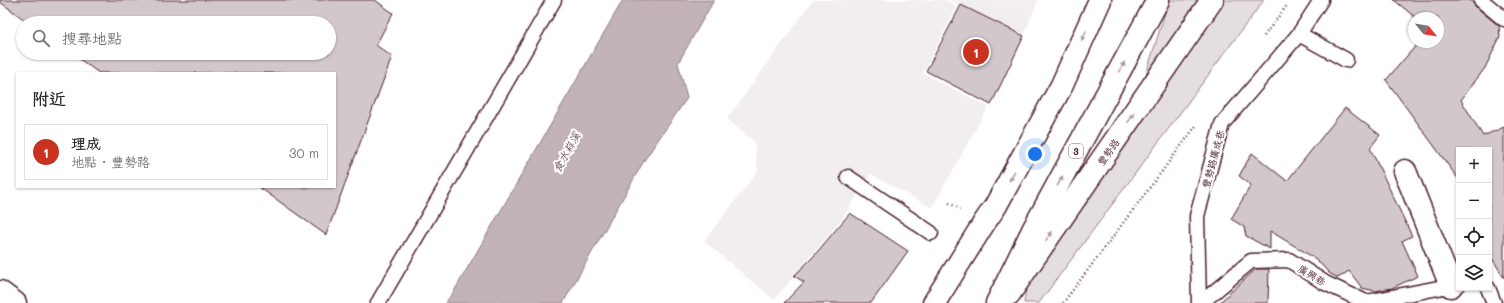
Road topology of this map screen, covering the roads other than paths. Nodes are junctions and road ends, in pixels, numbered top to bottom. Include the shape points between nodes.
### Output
1 (554, 0) edge
2 (1100, 0) edge
3 (1158, 0) edge
4 (1212, 0) edge
5 (1321, 0) edge
6 (1481, 0) edge
7 (1504, 19) edge
8 (1299, 34) junction
9 (1346, 60) dead end
10 (1405, 172) dead end
11 (848, 178) dead end
12 (931, 233) dead end
13 (1455, 285) edge
14 (1489, 291) edge
15 (0, 292) edge
16 (937, 302) edge
17 (15, 303) edge
18 (378, 303) edge
19 (997, 303) edge
20 (1002, 303) edge
21 (1200, 303) edge
22 (1494, 303) edge

1 - 18 lane
2 -> 16 main road via 1062,85 995,207
19 -> 3 main road, 3 via 1033,230
20 -> 4 main road, 豐勢路
5 - 8 lane, 豐勢路廣成巷
6 - 7 lane
8 - 9 lane
8 - 21 lane, 豐勢路廣成巷 via 1222,124 1198,216
10 - 13 main road
11 - 12 lane
13 - 21 lane, 廣興巷 via 1366,302 1325,283 1289,260 1251,261
14 - 22 lane
15 - 17 main road

